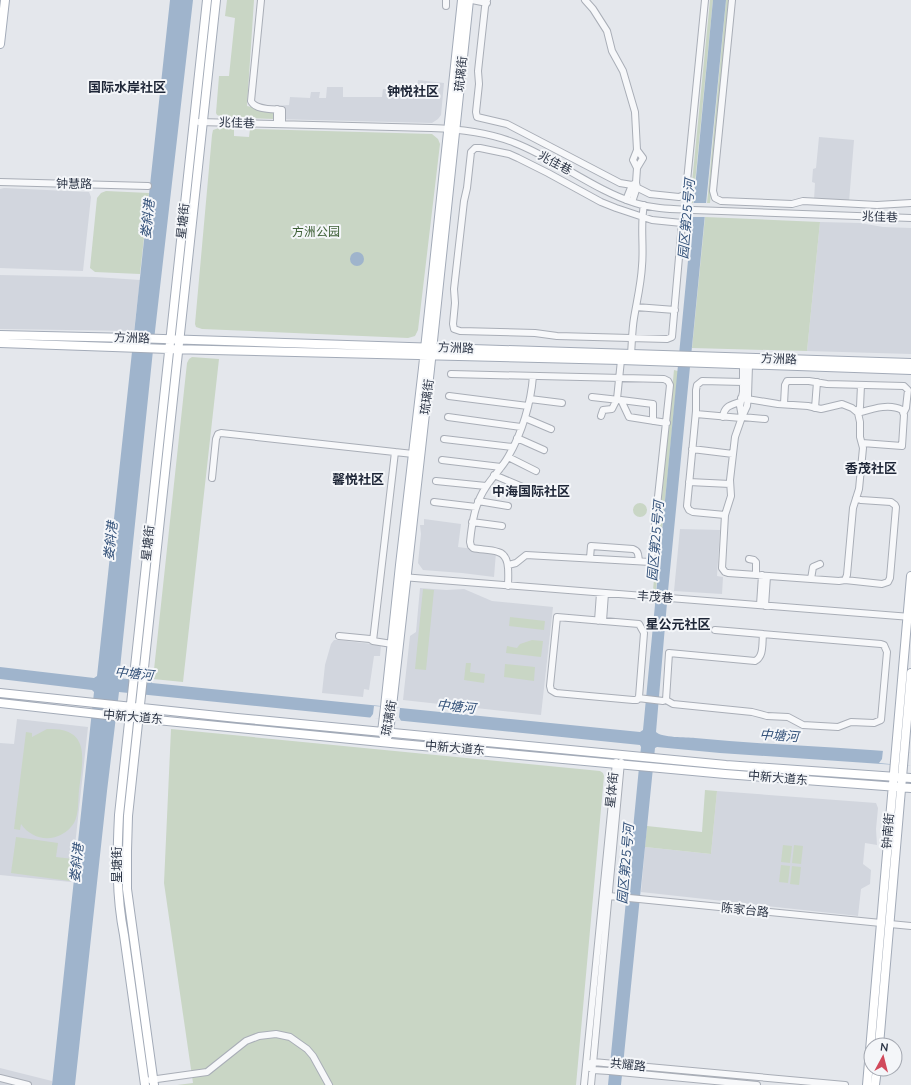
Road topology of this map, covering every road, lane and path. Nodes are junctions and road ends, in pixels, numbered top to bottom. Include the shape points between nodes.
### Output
1 (5, 0) edge
2 (207, 0) edge
3 (216, 0) edge
4 (262, 0) edge
5 (462, 0) edge
6 (469, 0) edge
7 (472, 0) edge
8 (585, 0) edge
9 (705, 0) edge
10 (732, 0) edge
11 (487, 1) edge
12 (0, 44) edge
13 (198, 121) junction
14 (279, 124) junction
15 (451, 129) junction
16 (0, 182) edge
17 (635, 185) junction
18 (148, 186) dead end
19 (629, 201) junction
20 (806, 201) junction
21 (911, 203) edge
22 (644, 205) junction
23 (805, 214) junction
24 (642, 218) junction
25 (911, 218) edge
26 (636, 307) junction
27 (675, 310) junction
28 (0, 335) edge
29 (632, 338) junction
30 (170, 340) junction
31 (179, 340) junction
32 (0, 343) edge
33 (169, 349) junction
34 (178, 349) junction
35 (429, 351) junction
36 (631, 354) junction
37 (679, 359) junction
38 (620, 360) junction
39 (691, 360) junction
40 (911, 363) edge
41 (746, 365) junction
42 (911, 370) edge
43 (451, 374) dead end
44 (533, 376) junction
45 (619, 378) junction
46 (743, 382) junction
47 (817, 382) junction
48 (861, 385) junction
49 (449, 396) dead end
50 (592, 396) dead end
51 (743, 400) junction
52 (618, 402) junction
53 (529, 403) junction
54 (562, 403) dead end
55 (784, 404) junction
56 (815, 408) junction
57 (857, 412) junction
58 (904, 412) junction
59 (696, 414) junction
60 (600, 416) dead end
61 (448, 417) dead end
62 (723, 417) junction
63 (525, 418) junction
64 (741, 418) junction
65 (765, 419) dead end
66 (653, 421) junction
67 (667, 423) junction
68 (521, 427) junction
69 (551, 429) dead end
70 (517, 438) junction
71 (444, 439) dead end
72 (862, 443) junction
73 (513, 447) junction
74 (692, 449) junction
75 (544, 450) dead end
76 (395, 452) junction
77 (413, 454) junction
78 (733, 454) junction
79 (508, 457) junction
80 (442, 460) dead end
81 (501, 467) junction
82 (536, 470) dead end
83 (494, 475) junction
84 (212, 478) dead end
85 (436, 481) dead end
86 (689, 482) junction
87 (730, 484) junction
88 (486, 486) junction
89 (525, 488) dead end
90 (856, 498) junction
91 (434, 502) dead end
92 (477, 504) junction
93 (508, 506) dead end
94 (725, 515) junction
95 (472, 522) junction
96 (502, 526) dead end
97 (590, 558) junction
98 (749, 559) dead end
99 (639, 561) junction
100 (651, 562) junction
101 (509, 564) junction
102 (820, 564) dead end
103 (649, 575) dead end
104 (762, 575) junction
105 (911, 576) edge
106 (402, 577) junction
107 (811, 579) junction
108 (844, 580) junction
109 (509, 586) junction
110 (602, 593) junction
111 (762, 605) junction
112 (909, 617) edge
113 (600, 621) junction
114 (715, 630) dead end
115 (763, 634) junction
116 (339, 636) dead end
117 (372, 640) junction
118 (392, 642) junction
119 (911, 672) edge
120 (0, 693) edge
121 (641, 699) junction
122 (663, 700) junction
123 (0, 703) edge
124 (130, 706) junction
125 (140, 707) junction
126 (388, 707) junction
127 (129, 717) junction
128 (139, 717) junction
129 (386, 732) junction
130 (385, 742) junction
131 (619, 755) junction
132 (618, 763) junction
133 (893, 777) junction
134 (907, 778) edge
135 (892, 787) junction
136 (902, 788) junction
137 (911, 788) edge
138 (609, 896) junction
139 (881, 923) junction
140 (890, 924) junction
141 (911, 926) edge
142 (880, 1037) edge
143 (593, 1062) junction
144 (586, 1065) junction
145 (592, 1070) junction
146 (0, 1078) edge
147 (154, 1082) edge
148 (145, 1083) edge
149 (28, 1085) edge
150 (329, 1085) edge
151 (584, 1085) edge
152 (591, 1085) edge
153 (758, 1085) edge
154 (845, 1085) edge
155 (867, 1085) edge

1 - 12 main road
2 - 13 main road, 星塘街
3 - 13 main road, 星塘街
4 - 14 street via 251,101 256,106 280,110
5 - 15 main road, 琉璃街
6 - 15 main road, 琉璃街
7 - 11 street
8 - 17 street via 607,31 612,51 623,71 635,112 637,150 643,158
9 - 17 street via 685,193 679,197 650,194
10 - 20 street via 714,196 721,201 792,204
11 - 17 street via 478,71 477,117 507,124 620,183
13 - 14 street, 兆佳巷
13 - 30 main road, 星塘街
13 - 31 main road, 星塘街
14 - 15 street, 兆佳巷
15 - 19 street, 兆佳巷 via 514,142
15 - 35 main road, 琉璃街
16 - 18 street, 钟慧路
17 - 19 street
19 - 22 street, 兆佳巷
20 - 21 street via 877,205
20 - 23 street
22 - 23 street, 兆佳巷 via 693,210
22 - 24 street
23 - 25 street, 兆佳巷
24 - 26 street via 644,249
24 - 27 street via 683,224
24 - 29 street via 601,202 509,154 480,148 472,151 454,289 454,328 460,331
26 - 27 street
26 - 29 street
27 - 29 street via 670,338
28 - 30 main road, 方洲路
29 - 36 street
30 - 31 main road, 方洲路
30 - 33 main road, 星塘街
31 - 34 main road, 星塘街
31 - 35 main road, 方洲路
32 - 33 main road, 方洲路
33 - 34 main road, 方洲路
33 - 124 main road, 星塘街
34 - 35 main road, 方洲路
34 - 125 main road, 星塘街
35 - 36 main road, 方洲路
35 - 38 main road, 方洲路
35 - 77 main road, 琉璃街
35 - 106 main road, 琉璃街
36 - 37 main road, 方洲路
37 - 38 main road, 方洲路
37 - 39 main road, 方洲路
38 - 45 street
39 - 40 main road, 方洲路
39 - 41 main road, 方洲路
41 - 42 main road, 方洲路
41 - 46 street
41 - 51 street
43 - 44 street
44 - 45 street
44 - 53 street
45 - 52 street
45 - 67 street via 668,381 670,387
46 - 51 street
46 - 59 street via 699,382 696,390
47 - 48 street
47 - 55 street via 787,381
47 - 56 street
48 - 57 street via 860,406
48 - 58 street via 907,387
49 - 53 street
50 - 52 street
51 - 55 street
51 - 62 street via 726,408
51 - 64 street
52 - 60 street via 612,409 603,410
52 - 66 street via 624,406 629,417
52 - 66 street via 653,404
53 - 54 street
53 - 63 street
55 - 56 street
56 - 57 street via 842,404
57 - 58 street via 888,406
57 - 72 street
58 - 72 street via 902,446
59 - 62 street
59 - 74 street
61 - 68 street
62 - 64 street
63 - 68 street
63 - 69 street
64 - 65 street
64 - 78 street
66 - 67 street
67 - 100 street
68 - 70 street
70 - 73 street
70 - 75 street
71 - 73 street
72 - 90 street via 860,485
73 - 79 street
74 - 78 street
74 - 86 street
76 - 77 street
76 - 84 street via 221,433 216,439
76 - 117 street
77 - 106 main road, 琉璃街
78 - 87 street
79 - 81 street
79 - 82 street
80 - 81 street
81 - 83 street
83 - 88 street
83 - 89 street
85 - 88 street
86 - 87 street
86 - 94 street via 689,510
87 - 94 street via 730,500
88 - 92 street
90 - 108 street via 852,513 847,575
90 - 108 street via 891,502 896,505 890,578 882,584
91 - 92 street
92 - 93 street
92 - 95 street
94 - 104 street via 722,568 728,573
95 - 96 street
95 - 101 street via 472,547 500,552
97 - 99 street
97 - 99 street via 591,546 633,548 638,553
97 - 101 street via 526,555
98 - 104 street via 756,562
99 - 100 street
100 - 103 street
101 - 109 street
102 - 107 street via 813,567
104 - 107 street
104 - 111 street
105 - 112 main road, 钟南街
106 - 109 street, 丰茂巷
106 - 118 main road, 琉璃街
106 - 126 main road, 琉璃街
107 - 108 street
109 - 110 street, 丰茂巷
110 - 111 street, 丰茂巷
110 - 113 street
111 - 112 street, 丰茂巷
112 - 133 main road, 钟南街
113 - 121 street via 641,626 644,632
113 - 121 street via 557,617 551,690 556,693 625,700
114 - 115 street
115 - 122 street via 761,655 755,661 669,653
115 - 122 street via 884,645 887,652 881,720 874,723 851,722 838,727 803,725 791,718 670,704
116 - 117 street
117 - 118 street
118 - 126 main road, 琉璃街
119 - 134 main road, 钟南街 via 903,765
120 - 124 main road, 中新大道东
121 - 122 street
123 - 127 main road, 中新大道东
124 - 125 main road, 中新大道东
124 - 127 main road, 星塘街
125 - 128 main road, 星塘街
125 - 129 main road, 中新大道东
126 - 129 main road, 琉璃街
127 - 128 main road, 中新大道东
127 - 148 main road, 星塘街 via 119,815 118,890
128 - 130 main road, 中新大道东
128 - 147 main road, 星塘街 via 128,816 127,889
129 - 130 main road, 琉璃街
129 - 131 main road, 中新大道东
130 - 132 main road, 中新大道东
131 - 132 street, 星体街
131 - 133 main road, 中新大道东
132 - 135 main road, 中新大道东
132 - 138 street, 星体街
132 - 144 street, 星体街
133 - 134 main road, 中新大道东
133 - 135 main road, 钟南街
134 - 136 main road, 钟南街
135 - 136 main road, 中新大道东
135 - 139 main road, 钟南街
136 - 137 main road, 中新大道东
136 - 140 main road, 钟南街
138 - 139 street, 陈家台路
138 - 143 street, 星体街
139 - 155 main road, 钟南街
140 - 141 street
140 - 142 main road, 钟南街
143 - 144 street, 共耀路
143 - 145 street, 星体街
143 - 154 street, 共耀路
144 - 145 street, 共耀路
144 - 151 street, 星体街
145 - 152 street, 星体街
145 - 153 street, 共耀路
146 - 149 street
147 - 148 street
147 - 150 street via 207,1072 246,1041 276,1034 290,1037 307,1049

